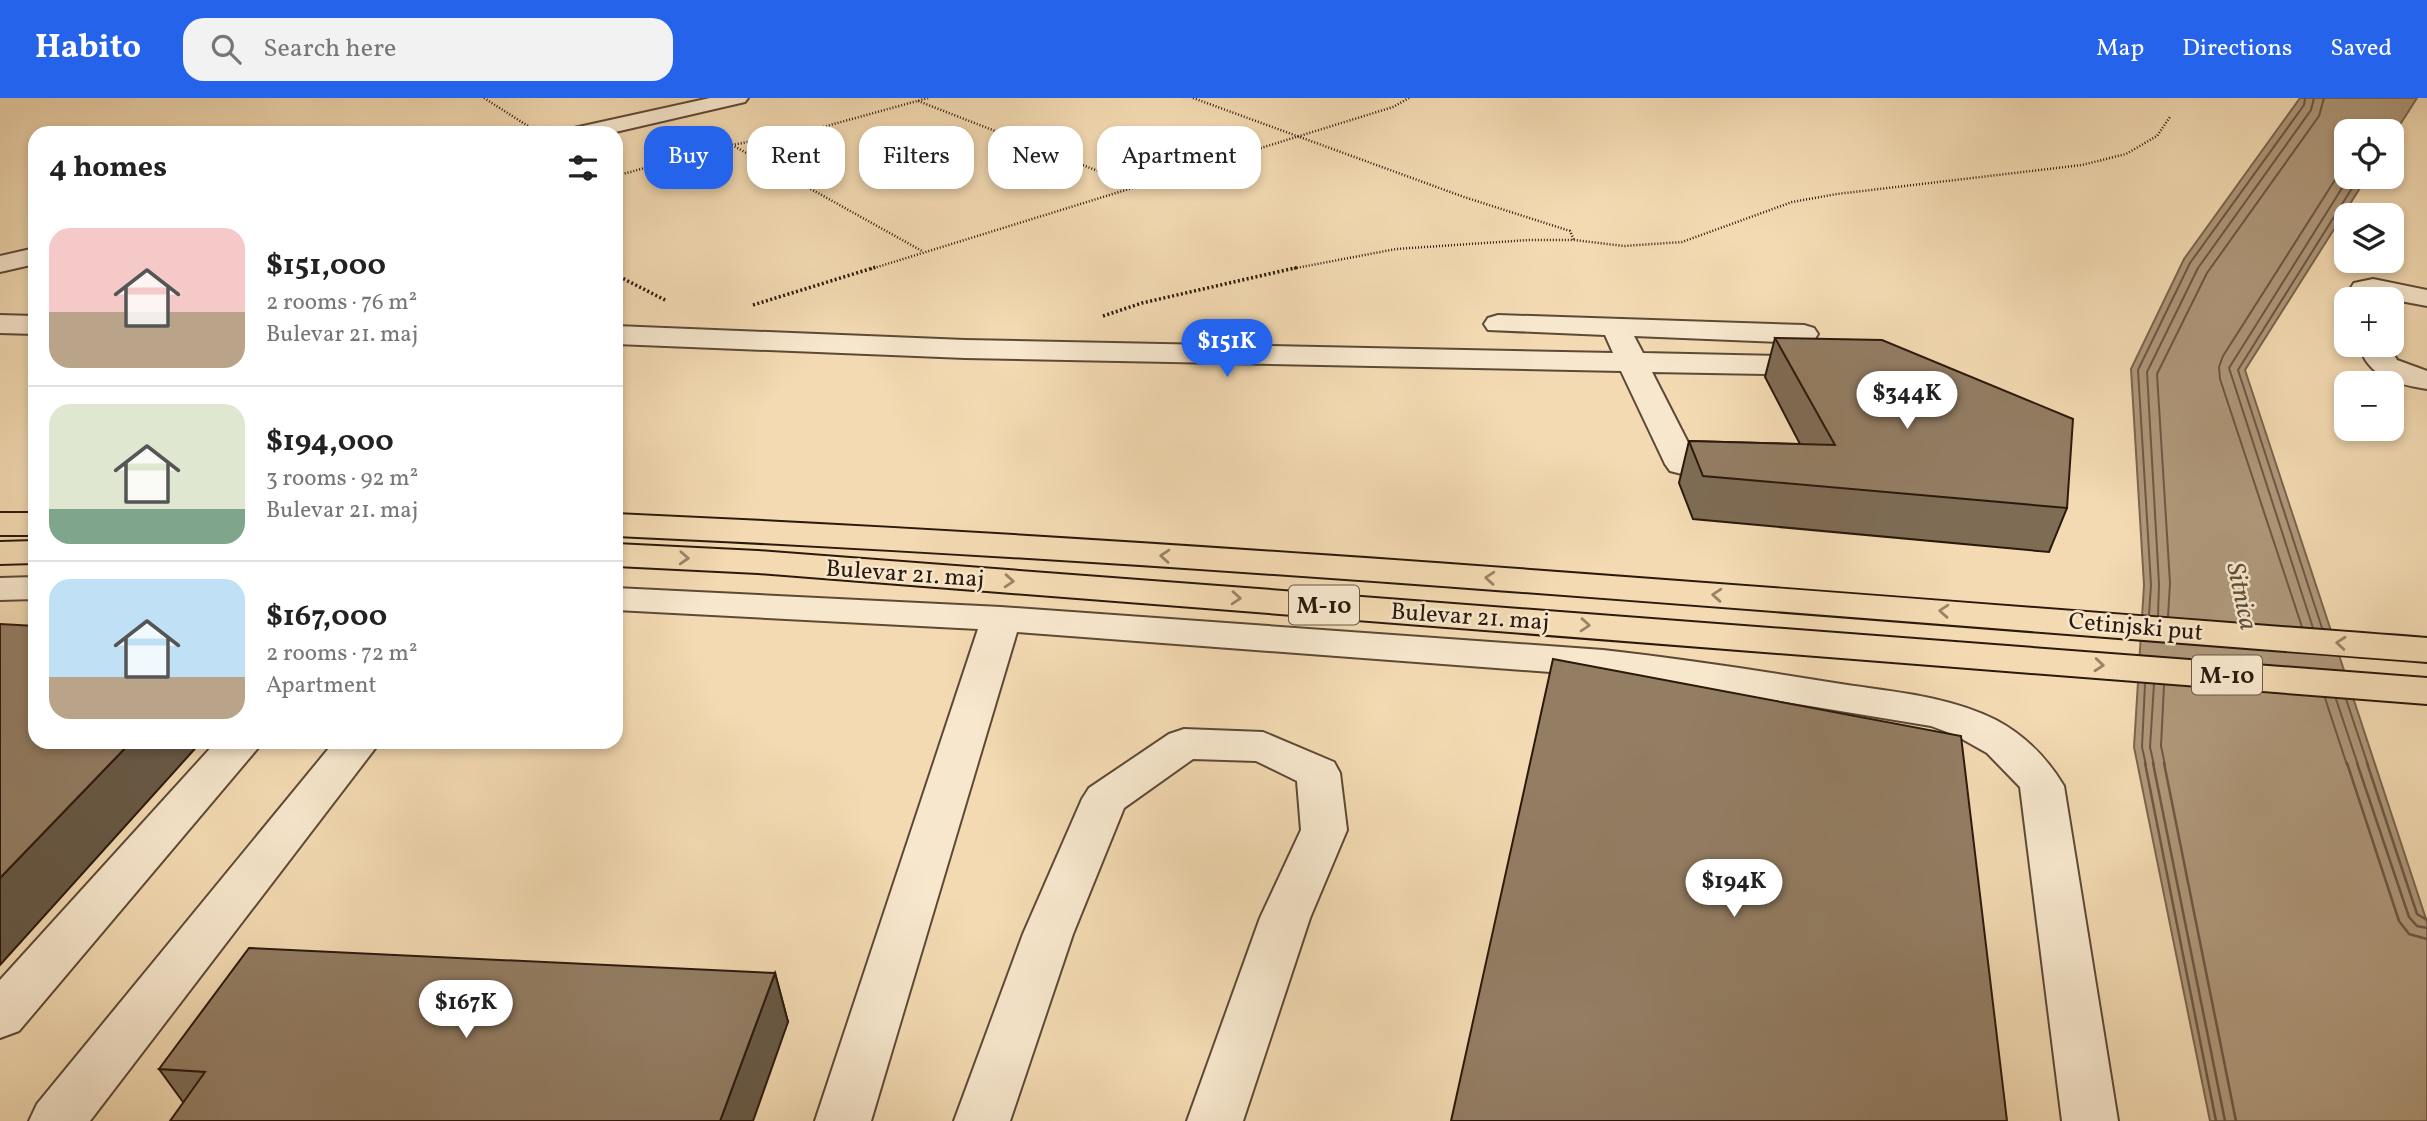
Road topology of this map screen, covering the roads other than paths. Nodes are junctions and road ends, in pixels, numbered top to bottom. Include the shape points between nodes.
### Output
1 (738, 98) edge
2 (613, 126) edge
3 (28, 258) edge
4 (0, 264) edge
5 (2404, 293) edge
6 (2427, 298) edge
7 (0, 324) edge
8 (1498, 324) dead end
9 (28, 325) edge
10 (1615, 327) junction
11 (1804, 334) dead end
12 (623, 335) edge
13 (2376, 357) edge
14 (1630, 362) junction
15 (1838, 367) edge
16 (2427, 380) edge
17 (1682, 464) dead end
18 (0, 524) edge
19 (28, 524) edge
20 (623, 525) edge
21 (0, 552) edge
22 (28, 552) edge
23 (623, 555) edge
24 (28, 588) edge
25 (0, 589) edge
26 (623, 599) edge
27 (2012, 617) joint
28 (1001, 619) junction
29 (2418, 649) edge
30 (1675, 651) junction
31 (2031, 659) joint
32 (2425, 691) edge
33 (236, 749) edge
34 (352, 749) edge
35 (0, 1016) edge
36 (57, 1121) edge
37 (843, 1121) edge
38 (982, 1121) edge
39 (1215, 1121) edge
40 (2090, 1121) edge

1 - 2 street
3 - 4 street
5 - 6 street
7 - 9 street
8 - 10 street
10 - 11 street
10 - 14 street
12 - 14 street via 1069,351
13 - 16 street via 2388,369
14 - 15 street
14 - 17 street
18 - 19 main road
27 -> 20 main road, Bulevar 21. maj / M-10 via 1260,562
21 - 22 main road
23 -> 30 main road, Bulevar 21. maj / M-10 via 758,562
24 - 25 street
26 - 28 street
29 -> 27 main road, Cetinjski put / M-10
28 - 30 street via 1575,661
28 - 37 street
30 - 31 main road, Bulevar 21. maj / M-10
30 - 40 street via 1968,724 1996,738 2031,768 2047,803
31 -> 32 main road, Cetinjski put / M-10
33 - 35 street
34 - 36 street
38 - 39 street via 1048,934 1105,799 1184,744 1263,747 1318,773 1324,830 1285,918

